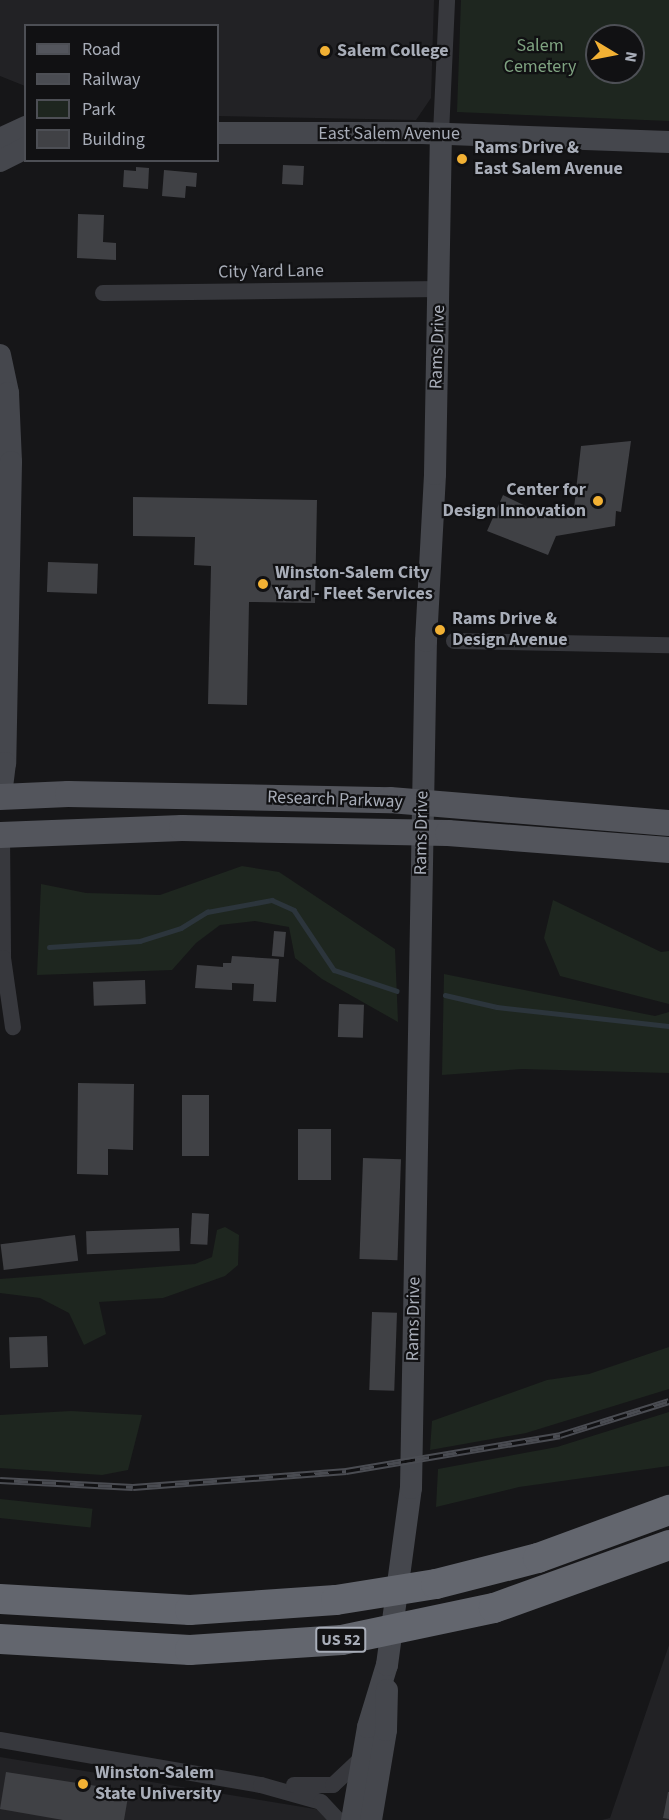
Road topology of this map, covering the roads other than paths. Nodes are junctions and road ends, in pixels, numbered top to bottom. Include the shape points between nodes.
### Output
1 (447, 0) edge
2 (24, 128) edge
3 (219, 133) edge
4 (441, 134) junction
5 (0, 139) edge
6 (669, 141) edge
7 (24, 149) edge
8 (0, 161) edge
9 (440, 289) junction
10 (103, 293) dead end
11 (0, 355) edge
12 (454, 641) dead end
13 (669, 645) edge
14 (0, 797) edge
15 (423, 803) junction
16 (669, 823) edge
17 (422, 832) junction
18 (1, 835) edge
19 (669, 850) edge
20 (13, 1027) dead end
21 (669, 1510) edge
22 (669, 1545) edge
23 (3, 1599) edge
24 (0, 1639) edge
25 (387, 1665) junction
26 (0, 1740) edge
27 (362, 1758) junction
28 (261, 1785) junction
29 (338, 1820) edge
30 (352, 1820) edge
31 (371, 1820) edge

1 - 4 street, Rams Drive
2 - 5 main road
3 - 4 main road, East Salem Avenue
4 - 6 main road, East Salem Avenue
4 - 9 main road, Rams Drive
7 - 8 main road
9 - 10 street, City Yard Lane
9 - 15 main road, Rams Drive
11 - 14 main road via 8,393 11,462 5,763
12 - 13 street
14 - 15 main road, Research Parkway via 80,794
15 - 16 main road, Research Parkway
15 - 17 main road, Rams Drive
17 - 18 main road, Research Parkway via 182,828
17 - 19 main road, Research Parkway
17 - 25 main road, Rams Drive via 411,1488
18 - 20 street via 3,958
21 - 23 highway, US 52 via 527,1561 436,1584 346,1598 190,1610
22 - 24 highway, US 52 via 494,1608 342,1640 190,1650
25 - 27 main road, Rams Drive
25 - 31 main road, Rams Drive via 386,1730
26 - 28 street
27 - 28 street via 343,1779 328,1787
27 - 30 main road, Rams Drive
28 - 29 street via 321,1802

